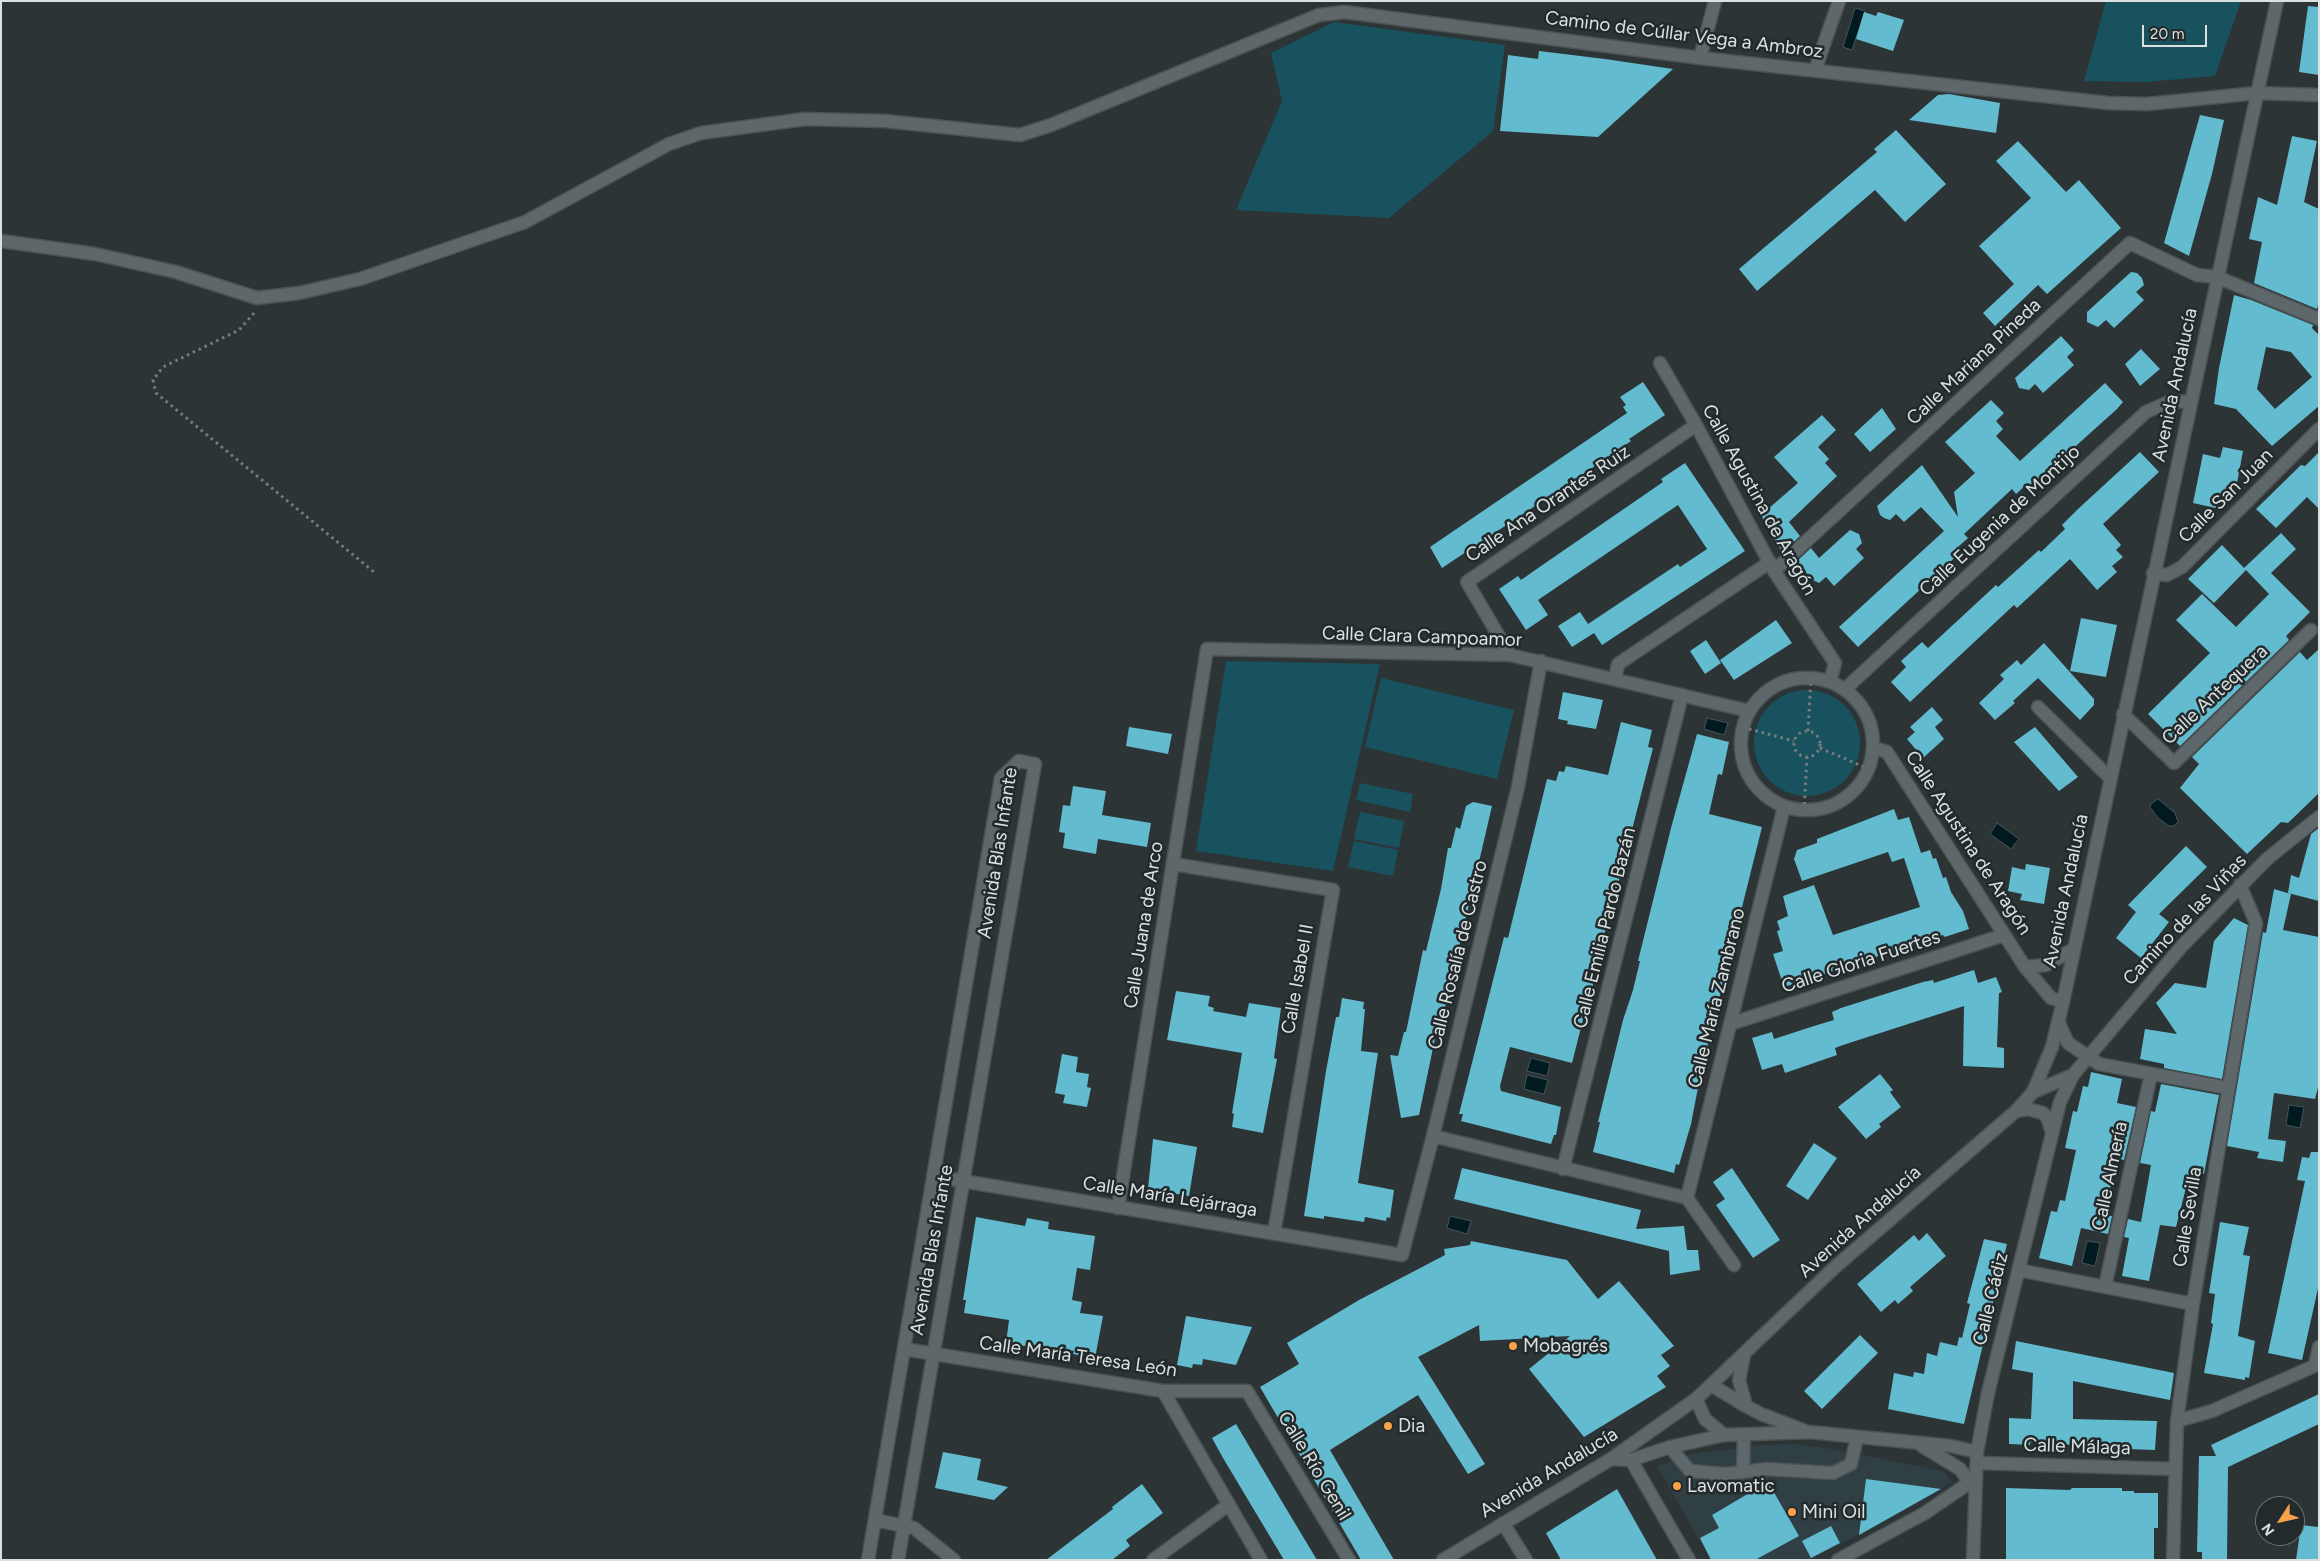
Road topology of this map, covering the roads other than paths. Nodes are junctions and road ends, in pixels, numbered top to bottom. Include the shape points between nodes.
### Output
1 (1715, 1) edge
2 (1839, 1) edge
3 (2277, 1) edge
4 (1700, 58) junction
5 (1815, 70) junction
6 (2257, 93) junction
7 (2319, 95) edge
8 (1, 241) edge
9 (2218, 277) junction
10 (2319, 319) edge
11 (1660, 363) dead end
12 (2190, 402) junction
13 (1696, 425) junction
14 (2319, 429) edge
15 (1772, 567) junction
16 (2153, 573) junction
17 (2311, 630) dead end
18 (1207, 649) joint
19 (1510, 655) junction
20 (1541, 661) junction
21 (1615, 679) junction
22 (1830, 682) junction
23 (1845, 689) junction
24 (1682, 695) junction
25 (2038, 707) dead end
26 (1749, 711) junction
27 (2122, 714) junction
28 (1874, 748) junction
29 (2109, 778) junction
30 (1784, 807) junction
31 (2319, 818) edge
32 (1173, 864) junction
33 (2240, 885) junction
34 (2004, 935) junction
35 (2072, 950) junction
36 (2025, 966) junction
37 (2062, 1002) junction
38 (2058, 1021) junction
39 (1730, 1024) junction
40 (2088, 1057) junction
41 (2151, 1074) junction
42 (2073, 1075) junction
43 (2228, 1088) junction
44 (2033, 1092) junction
45 (2016, 1111) junction
46 (2052, 1134) junction
47 (1433, 1136) junction
48 (1563, 1169) junction
49 (933, 1176) junction
50 (963, 1181) junction
51 (1687, 1198) junction
52 (1118, 1208) junction
53 (1274, 1234) junction
54 (1402, 1255) joint
55 (1734, 1266) dead end
56 (2018, 1270) junction
57 (2105, 1287) junction
58 (2193, 1304) junction
59 (2319, 1347) edge
60 (904, 1350) junction
61 (932, 1354) junction
62 (1744, 1355) junction
63 (2317, 1364) edge
64 (1711, 1385) junction
65 (1163, 1391) junction
66 (1247, 1391) joint
67 (1696, 1399) junction
68 (1746, 1406) junction
69 (2177, 1421) junction
70 (1810, 1432) junction
71 (1724, 1435) junction
72 (1744, 1435) junction
73 (1858, 1437) junction
74 (1918, 1443) junction
75 (1670, 1447) junction
76 (1977, 1458) junction
77 (1611, 1459) junction
78 (1631, 1460) junction
79 (2175, 1469) junction
80 (1743, 1472) junction
81 (1972, 1487) junction
82 (1228, 1505) junction
83 (875, 1520) junction
84 (1503, 1523) junction
85 (904, 1526) junction
86 (868, 1560) edge
87 (898, 1560) edge
88 (954, 1560) edge
89 (1154, 1560) edge
90 (1261, 1560) edge
91 (1349, 1560) edge
92 (1443, 1560) edge
93 (1526, 1560) edge
94 (1689, 1560) edge
95 (1838, 1560) edge
96 (1973, 1560) edge
97 (2173, 1560) edge

1 - 4 street
2 - 5 street
3 - 6 street, Avenida Andalucía
4 - 5 street, Camino de Cúllar Vega a Ambroz
4 - 8 street, Camino de Cúllar Vega a Ambroz via 1345,12 1319,15 1020,135 885,121 805,119 701,134 669,144 525,222 360,279 299,293 257,298 176,272 95,254
5 - 6 street, Camino de Cúllar Vega a Ambroz via 2108,103 2147,104
6 - 7 street, Camino de Cúllar Vega a Ambroz
6 - 9 street, Avenida Andalucía
9 - 10 street
9 - 12 street, Avenida Andalucía
9 - 15 street, Calle Mariana Pineda via 2196,276 2130,243
11 - 13 street, Calle Agustina de Aragón
12 - 16 street, Avenida Andalucía
12 - 23 street, Calle Eugenia de Montijo via 2171,401 2146,412
13 - 15 street, Calle Agustina de Aragón
13 - 19 street, Calle Ana Orantes Ruiz via 1466,582
14 - 16 street, Calle San Juan via 2182,568 2167,575
15 - 21 street, Calle Mariana Pineda via 1618,664
15 - 22 street, Calle Agustina de Aragón via 1835,663
16 - 27 street, Avenida Andalucía
17 - 27 street, Calle Antequera via 2174,762
18 - 19 street, Calle Clara Campoamor
18 - 32 street, Calle Juana de Arco
19 - 20 street, Calle Clara Campoamor
20 - 21 street, Calle Clara Campoamor
20 - 47 street, Calle Rosalía de Castro via 1518,787
21 - 24 street, Calle Clara Campoamor
22 - 23 street
22 - 26 street via 1811,678 1791,680 1773,687
23 - 28 street via 1862,706 1871,726
24 - 26 street, Calle Clara Campoamor
24 - 48 street, Calle Emilia Pardo Bazán
25 - 29 street
26 - 30 street via 1742,727 1740,747 1744,766 1758,789
27 - 29 street, Avenida Andalucía
28 - 30 street via 1869,769 1848,798 1832,806 1804,811
28 - 34 street, Calle Agustina de Aragón via 1887,752
29 - 35 street, Avenida Andalucía
30 - 39 street, Calle María Zambrano
31 - 33 street, Camino de las Viñas
32 - 52 street, Calle Juana de Arco
32 - 53 street, Calle Isabel II via 1333,890
33 - 40 street, Camino de las Viñas via 2182,946
33 - 43 street, Calle Sevilla via 2256,923
34 - 36 street, Calle Agustina de Aragón
34 - 39 street, Calle Gloria Fuertes
35 - 36 street via 2046,965
35 - 37 street, Avenida Andalucía
36 - 37 street, Calle Agustina de Aragón via 2051,998
37 - 38 street, Avenida Andalucía
38 - 40 street via 2068,1043
38 - 44 street, Avenida Andalucía via 2052,1047
39 - 51 street, Calle María Zambrano
40 - 41 street via 2099,1064
40 - 42 street, Calle Cádiz
41 - 43 street
41 - 57 street, Calle Almería
42 - 44 street
42 - 46 street, Calle Cádiz via 2060,1102
43 - 58 street, Calle Sevilla
44 - 45 street, Avenida Andalucía
45 - 46 street via 2028,1109 2043,1113
45 - 62 street, Avenida Andalucía via 1834,1268
46 - 56 street, Calle Cádiz
47 - 48 street
47 - 54 street, Calle Rosalía de Castro
48 - 51 street
49 - 50 street, Calle María Lejárraga
49 - 50 street, Avenida Blas Infante via 1000,778 1019,761 1035,764
49 - 60 street, Avenida Blas Infante
50 - 52 street, Calle María Lejárraga
50 - 61 street, Avenida Blas Infante
51 - 55 street
52 - 53 street, Calle María Lejárraga
53 - 54 street, Calle María Lejárraga
56 - 57 street
56 - 76 street, Calle Cádiz via 1988,1393
57 - 58 street
58 - 69 street, Calle Sevilla
59 - 63 street
60 - 61 street, Calle María Teresa León
60 - 83 street, Avenida Blas Infante
61 - 65 street, Calle María Teresa León
61 - 85 street, Avenida Blas Infante
62 - 64 street, Avenida Andalucía
62 - 68 street via 1739,1380
63 - 69 street via 2212,1412
64 - 67 street, Avenida Andalucía
64 - 68 street, Calle Málaga
65 - 66 street, Calle María Teresa León
65 - 82 street
66 - 91 street, Calle Río Genil
67 - 71 street via 1705,1419
67 - 77 street, Avenida Andalucía
68 - 70 street, Calle Málaga
69 - 79 street, Calle Sevilla
70 - 72 street, Calle Málaga
70 - 73 street, Calle Málaga
71 - 72 street, Calle Málaga
71 - 75 street, Calle Málaga
72 - 80 street
73 - 74 street, Calle Málaga
73 - 80 street via 1851,1464 1833,1473 1766,1469
74 - 76 street, Calle Málaga via 1951,1446
74 - 81 street, Calle Málaga via 1960,1469
75 - 78 street, Calle Málaga
75 - 80 street via 1690,1471
76 - 79 street, Calle Málaga
76 - 81 street, Calle Cádiz
77 - 78 street, Calle Málaga
77 - 84 street, Avenida Andalucía
78 - 94 street
79 - 97 street, Calle Sevilla
81 - 95 street
81 - 96 street, Calle Cádiz
82 - 89 street
82 - 90 street
83 - 85 street
83 - 86 street, Avenida Blas Infante
84 - 92 street, Avenida Andalucía
84 - 93 street
85 - 87 street, Avenida Blas Infante
85 - 88 street via 914,1528

